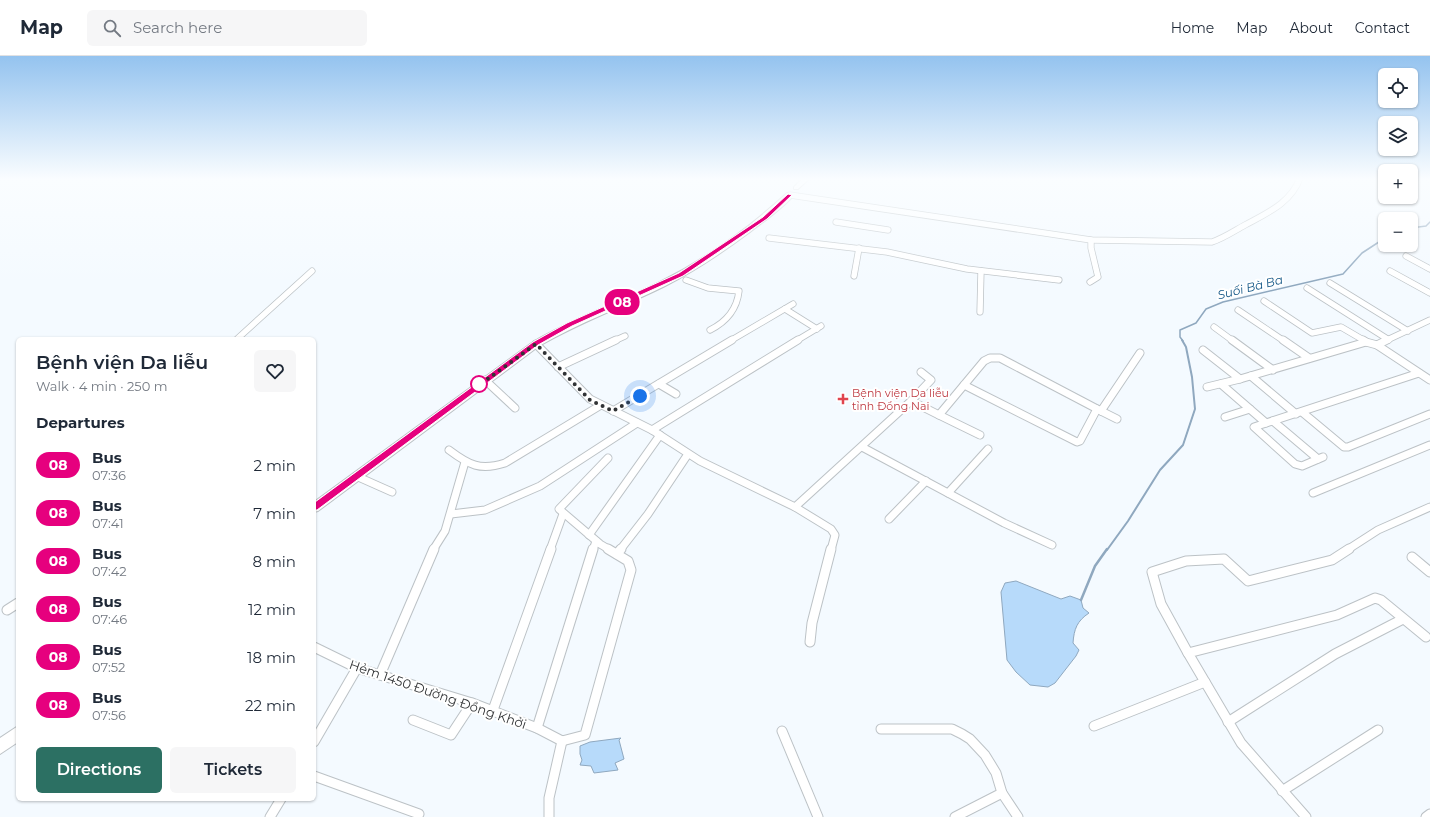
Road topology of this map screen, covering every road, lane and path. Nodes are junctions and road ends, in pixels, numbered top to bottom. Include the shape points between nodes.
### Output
1 (770, 214) edge
2 (927, 214) edge
3 (1266, 214) edge
4 (836, 222) dead end
5 (888, 230) dead end
6 (769, 238) dead end
7 (1091, 240) junction
8 (860, 248) junction
9 (1406, 256) dead end
10 (1430, 269) edge
11 (1390, 270) dead end
12 (312, 271) dead end
13 (981, 271) junction
14 (854, 276) dead end
15 (686, 280) dead end
16 (1059, 280) dead end
17 (1090, 282) dead end
18 (1330, 283) dead end
19 (1307, 288) dead end
20 (1430, 293) edge
21 (1264, 301) dead end
22 (793, 304) dead end
23 (785, 309) junction
24 (1238, 310) dead end
25 (980, 312) dead end
26 (1430, 320) edge
27 (1214, 327) dead end
28 (710, 330) dead end
29 (1408, 331) junction
30 (625, 336) dead end
31 (239, 337) edge
32 (1389, 340) junction
33 (1366, 342) junction
34 (536, 344) junction
35 (1377, 346) junction
36 (1203, 350) dead end
37 (1140, 353) dead end
38 (1308, 358) junction
39 (558, 367) junction
40 (1273, 370) junction
41 (921, 372) dead end
42 (1419, 372) junction
43 (1251, 376) junction
44 (1240, 379) junction
45 (485, 380) junction
46 (1430, 380) edge
47 (659, 384) junction
48 (1221, 384) junction
49 (964, 385) junction
50 (1206, 388) dead end
51 (676, 394) dead end
52 (912, 401) junction
53 (601, 405) junction
54 (515, 408) dead end
55 (1250, 409) junction
56 (1099, 410) junction
57 (613, 411) junction
58 (1299, 413) junction
59 (1430, 414) edge
60 (939, 415) junction
61 (1225, 417) dead end
62 (1117, 419) dead end
63 (1270, 422) junction
64 (637, 423) junction
65 (652, 430) junction
66 (980, 435) dead end
67 (660, 436) junction
68 (1430, 445) edge
69 (862, 447) junction
70 (988, 449) dead end
71 (448, 450) dead end
72 (688, 454) junction
73 (608, 458) dead end
74 (465, 462) junction
75 (356, 476) junction
76 (926, 481) junction
77 (392, 492) dead end
78 (948, 493) junction
79 (1313, 493) dead end
80 (316, 506) edge
81 (795, 507) junction
82 (1430, 507) edge
83 (451, 514) junction
84 (563, 514) junction
85 (889, 519) dead end
86 (593, 538) junction
87 (1052, 545) dead end
88 (617, 554) junction
89 (1412, 557) dead end
90 (1430, 572) edge
91 (16, 604) edge
92 (7, 610) dead end
93 (1402, 619) junction
94 (1426, 637) dead end
95 (810, 642) dead end
96 (316, 648) edge
97 (1188, 653) junction
98 (357, 668) junction
99 (380, 675) junction
100 (1205, 682) junction
101 (472, 703) junction
102 (493, 710) junction
103 (413, 720) dead end
104 (1228, 722) junction
105 (1094, 726) dead end
106 (537, 728) junction
107 (881, 729) dead end
108 (1378, 730) dead end
109 (782, 731) dead end
110 (16, 735) edge
111 (316, 737) edge
112 (562, 741) junction
113 (0, 747) edge
114 (316, 777) edge
115 (1282, 791) junction
116 (1002, 793) junction
117 (278, 801) edge
118 (420, 814) dead end
119 (1430, 814) edge
120 (270, 817) edge
121 (548, 817) edge
122 (818, 817) edge
123 (955, 817) edge
124 (1018, 817) edge
125 (1306, 817) edge
126 (1426, 817) edge

1 - 34 main road via 681,274 570,324
2 - 7 street
3 - 7 street via 1220,240
4 - 5 street
6 - 8 street
7 - 17 street via 1098,279
8 - 13 street
8 - 14 street
9 - 10 street
11 - 20 street
12 - 31 street
13 - 16 street
13 - 25 street
15 - 28 street via 708,288 740,291 726,319
18 - 29 street
19 - 32 street
21 - 33 street via 1312,333 1340,326
22 - 23 street
23 - 47 street
23 - 65 street via 819,328
24 - 38 street
26 - 29 street
27 - 40 street
29 - 32 street
30 - 39 street
32 - 35 street
33 - 35 street
33 - 38 street
34 - 39 street
34 - 45 main road
35 - 42 street
36 - 44 street
37 - 56 street
38 - 40 street
39 - 53 street via 590,400
40 - 43 street
41 - 52 street via 931,380
42 - 46 street
42 - 58 street
43 - 44 street
43 - 58 street
44 - 48 street
45 - 54 street
45 - 75 main road
47 - 51 street
47 - 57 street
48 - 50 street
48 - 55 street
49 - 56 street via 984,361 1000,358
49 - 56 street via 1077,442
49 - 60 street
52 - 60 street
52 - 69 street
53 - 57 street
53 - 74 street via 505,463 482,468
55 - 61 street
55 - 63 street
56 - 62 street
57 - 64 street
58 - 59 street via 1348,447
58 - 63 street
60 - 66 street
63 - 63 street via 1320,458 1302,466 1295,464 1254,427
64 - 65 street
64 - 83 street via 540,486 485,510
65 - 67 street
67 - 72 street
67 - 86 street
68 - 79 street
69 - 76 street
69 - 81 street
70 - 78 street
71 - 74 street
72 - 81 street via 756,490
72 - 88 street via 648,514
73 - 84 street via 559,508
74 - 83 street
75 - 77 street
75 - 80 main road
76 - 78 street
76 - 85 street
78 - 87 street
81 - 95 street via 831,529 835,535 812,623
82 - 97 street via 1378,530 1332,560 1248,582 1224,558 1186,561 1152,572 1154,585
83 - 99 street via 445,531 432,552
84 - 86 street
84 - 102 street
86 - 88 street
86 - 106 street
88 - 112 street via 630,564 631,570 585,735
89 - 90 street
91 - 92 street
93 - 94 street
93 - 97 street via 1381,600 1375,598 1338,615
93 - 104 street via 1295,678
96 - 98 street, Hẻm 1450 Đường Đồng Khởi
97 - 100 street
98 - 99 street, Hẻm 1450 Đường Đồng Khởi
98 - 111 street
99 - 101 street, Hẻm 1450 Đường Đồng Khởi
100 - 104 street
100 - 105 street
101 - 102 street, Hẻm 1450 Đường Đồng Khởi
101 - 103 street via 451,735
102 - 106 street, Hẻm 1450 Đường Đồng Khởi
104 - 115 street via 1248,752
106 - 112 street, Hẻm 1450 Đường Đồng Khởi
107 - 116 street via 937,728 960,732 984,751 996,771
108 - 115 street
109 - 122 street
110 - 113 main road
112 - 121 street via 549,798
114 - 118 street
115 - 125 street
116 - 123 street
116 - 124 street
117 - 120 street
119 - 126 street

